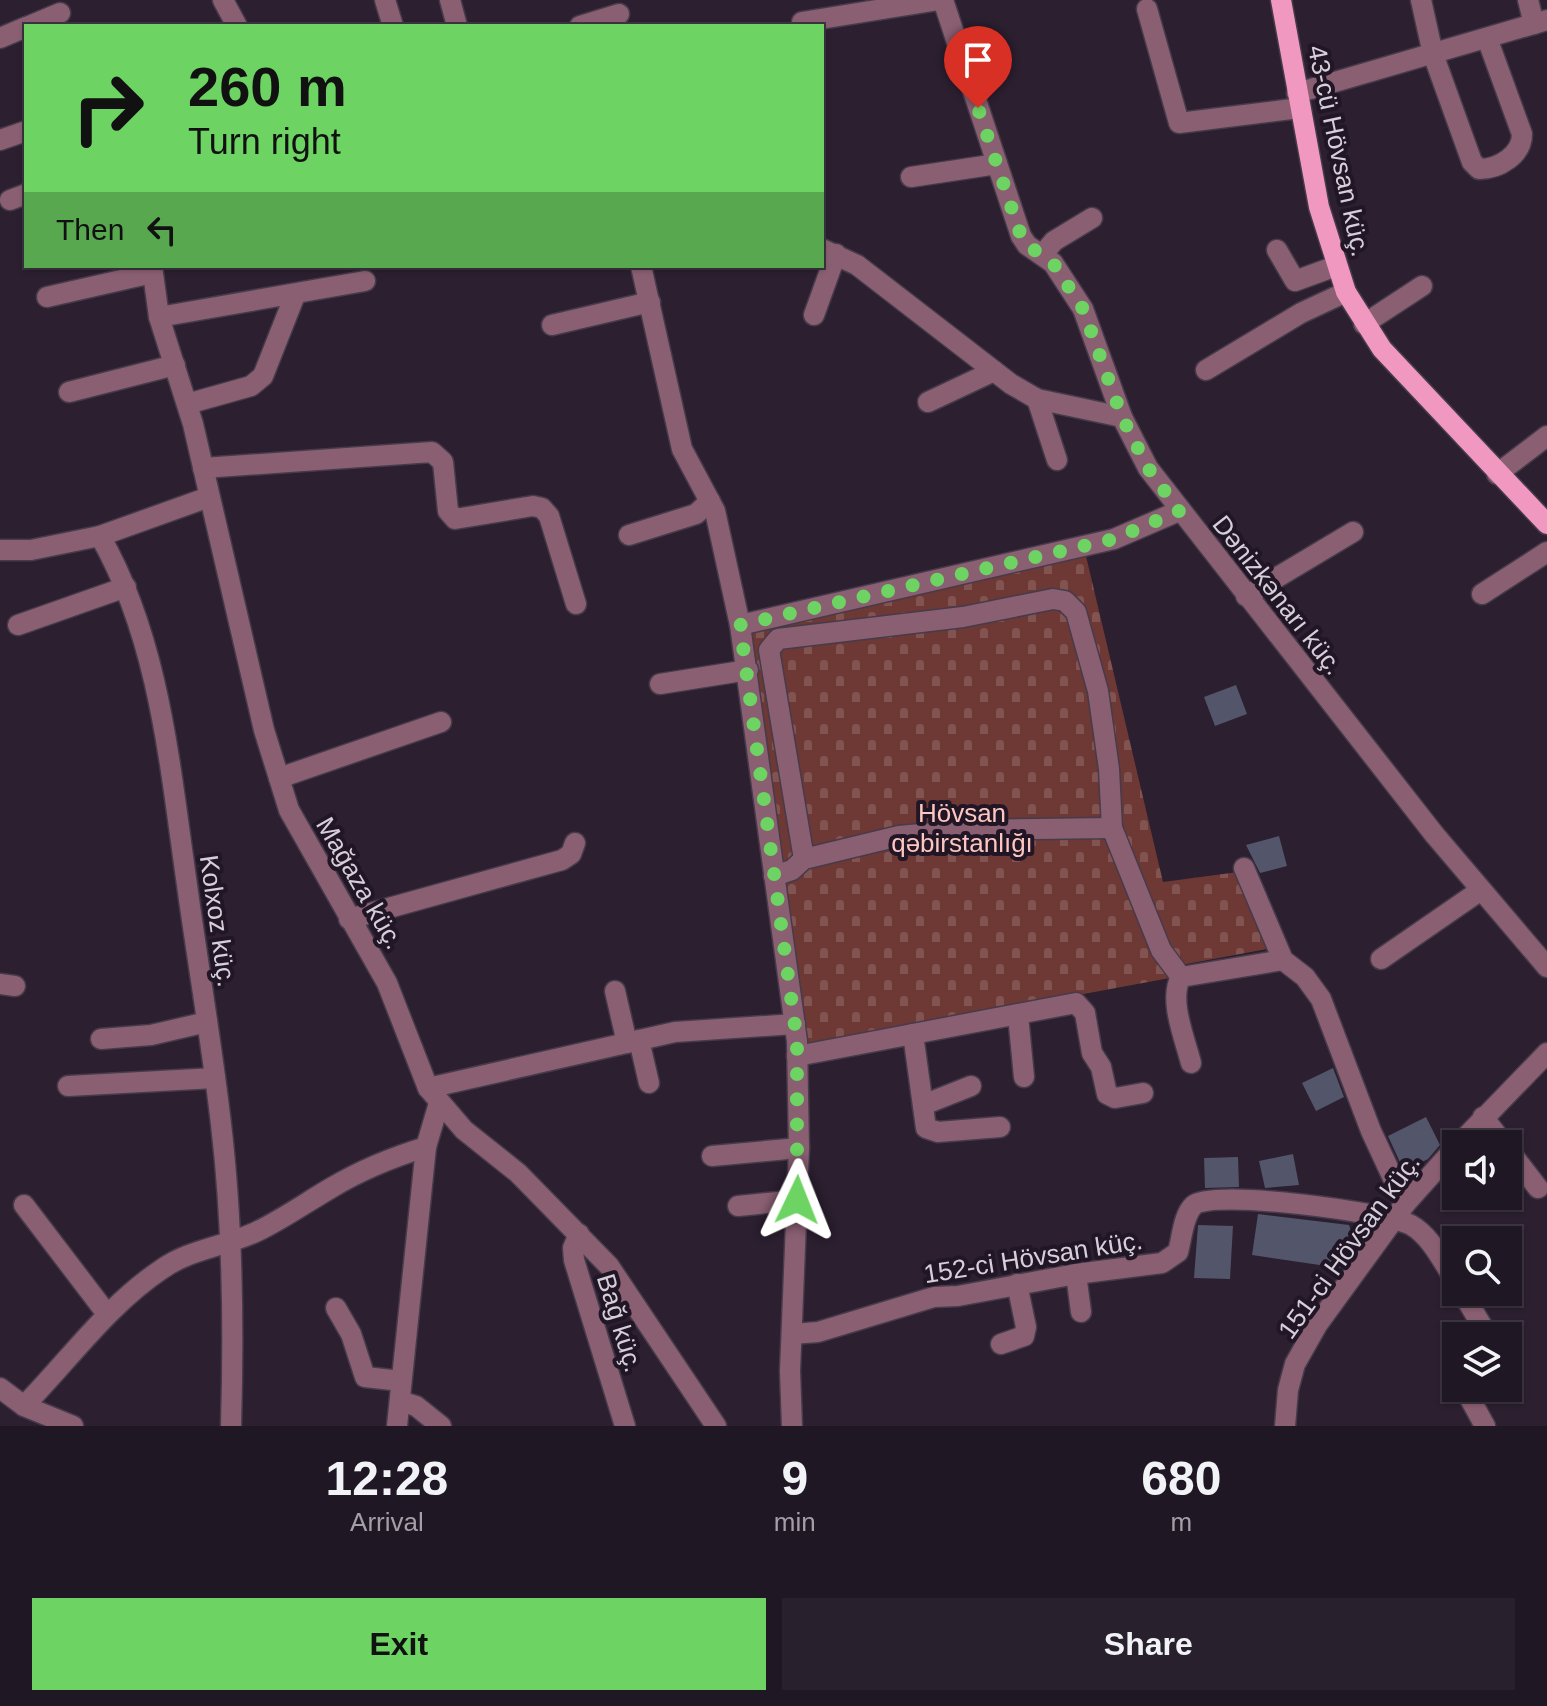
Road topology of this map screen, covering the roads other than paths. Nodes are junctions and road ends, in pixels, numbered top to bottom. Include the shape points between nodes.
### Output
1 (223, 0) edge
2 (385, 0) edge
3 (450, 0) edge
4 (941, 0) edge
5 (1281, 0) edge
6 (1421, 0) edge
7 (1528, 0) edge
8 (1147, 9) dead end
9 (60, 13) edge
10 (622, 13) edge
11 (802, 22) dead end
12 (1541, 22) edge
13 (35, 24) edge
14 (236, 24) edge
15 (392, 24) edge
16 (456, 24) edge
17 (586, 24) edge
18 (24, 29) edge
19 (0, 38) edge
20 (1487, 38) junction
21 (1433, 54) junction
22 (1299, 100) junction
23 (24, 132) edge
24 (0, 140) edge
25 (997, 164) junction
26 (911, 177) dead end
27 (1092, 218) dead end
28 (1277, 250) dead end
29 (829, 251) edge
30 (1043, 254) junction
31 (1336, 266) junction
32 (642, 268) edge
33 (152, 269) edge
34 (365, 281) dead end
35 (1422, 286) dead end
36 (1346, 292) junction
37 (295, 295) junction
38 (47, 297) dead end
39 (650, 302) junction
40 (814, 315) dead end
41 (159, 317) junction
42 (1364, 324) junction
43 (552, 325) dead end
44 (175, 365) junction
45 (1206, 370) dead end
46 (994, 371) junction
47 (69, 392) dead end
48 (1037, 399) junction
49 (928, 402) dead end
50 (187, 404) junction
51 (1122, 417) junction
52 (1547, 436) edge
53 (1057, 460) dead end
54 (203, 468) junction
55 (1497, 474) junction
56 (209, 497) junction
57 (710, 501) junction
58 (1179, 511) junction
59 (1547, 524) edge
60 (1353, 532) dead end
61 (629, 535) dead end
62 (100, 536) junction
63 (0, 550) edge
64 (1547, 552) edge
65 (126, 587) junction
66 (1482, 594) dead end
67 (1246, 596) junction
68 (576, 604) dead end
69 (18, 625) dead end
70 (740, 625) junction
71 (748, 670) junction
72 (660, 684) dead end
73 (441, 722) dead end
74 (279, 778) junction
75 (1112, 828) junction
76 (575, 843) dead end
77 (804, 859) junction
78 (1244, 868) dead end
79 (774, 876) junction
80 (1481, 890) junction
81 (349, 919) junction
82 (1381, 959) dead end
83 (1283, 960) junction
84 (1547, 967) edge
85 (1181, 977) junction
86 (615, 991) dead end
87 (1018, 1015) junction
88 (207, 1022) junction
89 (795, 1024) junction
90 (913, 1034) junction
91 (101, 1039) dead end
92 (633, 1042) junction
93 (1547, 1053) edge
94 (797, 1056) junction
95 (1191, 1063) dead end
96 (1024, 1077) dead end
97 (215, 1078) junction
98 (649, 1083) dead end
99 (68, 1086) dead end
100 (971, 1086) dead end
101 (1143, 1093) dead end
102 (434, 1096) junction
103 (923, 1105) junction
104 (1483, 1117) junction
105 (1000, 1127) dead end
106 (1472, 1130) edge
107 (1493, 1130) edge
108 (426, 1147) junction
109 (799, 1148) junction
110 (712, 1156) dead end
111 (1442, 1164) edge
112 (1522, 1167) edge
113 (1538, 1188) dead end
114 (797, 1200) junction
115 (24, 1205) dead end
116 (738, 1206) dead end
117 (1400, 1212) junction
118 (579, 1234) junction
119 (230, 1241) junction
120 (1442, 1261) edge
121 (1076, 1274) junction
122 (1017, 1284) junction
123 (336, 1308) dead end
124 (1081, 1312) dead end
125 (107, 1314) junction
126 (792, 1334) junction
127 (1001, 1344) dead end
128 (0, 1388) edge
129 (401, 1391) junction
130 (1472, 1402) edge
131 (24, 1406) junction
132 (64, 1424) edge
133 (231, 1426) edge
134 (397, 1426) edge
135 (441, 1426) edge
136 (625, 1426) edge
137 (716, 1426) edge
138 (792, 1426) edge
139 (1285, 1426) edge
140 (1485, 1426) edge

1 - 14 street
2 - 15 street
3 - 16 street
4 - 11 street
4 - 25 street, Dənizkənarı küç.
5 - 22 main road, 43-cü Hövsan küç.
6 - 21 street
7 - 12 street
8 - 22 street via 1179,123
9 - 13 street
10 - 17 street
12 - 20 street
18 - 19 street
20 - 21 street
20 - 21 street via 1522,134 1516,154 1487,169 1472,162
21 - 22 street
22 - 31 main road, 43-cü Hövsan küç.
23 - 24 street
25 - 26 street
25 - 30 street, Dənizkənarı küç. via 1021,236
27 - 30 street
28 - 31 street via 1295,281
29 - 40 street
29 - 46 street via 857,265
30 - 51 street, Dənizkənarı küç. via 1083,309
31 - 36 main road, 43-cü Hövsan küç.
32 - 39 street
33 - 38 street
33 - 41 street, Mağaza küç.
34 - 37 street
35 - 42 street
36 - 42 main road, 43-cü Hövsan küç.
36 - 45 street
37 - 41 street
37 - 50 street via 263,376 251,386
39 - 43 street
39 - 57 street via 682,449
41 - 44 street, Mağaza küç.
42 - 55 main road, 43-cü Hövsan küç.
44 - 47 street
44 - 50 street, Mağaza küç.
46 - 48 street
46 - 49 street
48 - 51 street
48 - 53 street
50 - 54 street, Mağaza küç.
51 - 58 street, Dənizkənarı küç. via 1148,468
52 - 55 street
54 - 56 street, Mağaza küç.
54 - 68 street via 432,452 443,462 448,511 455,519 542,508
55 - 59 main road, 43-cü Hövsan küç.
56 - 62 street
56 - 74 street, Mağaza küç.
57 - 61 street via 696,514
57 - 70 street
58 - 67 street, Dənizkənarı küç.
58 - 70 street via 1114,539
60 - 67 street
62 - 63 street via 31,550
62 - 65 street, Kolxoz küç.
64 - 66 street
65 - 69 street
65 - 88 street, Kolxoz küç. via 164,728
67 - 80 street, Dənizkənarı küç.
70 - 71 street
71 - 72 street
71 - 79 street
73 - 74 street
74 - 81 street, Mağaza küç. via 289,810
75 - 77 street via 912,835
75 - 77 street via 1098,691 1076,612 1065,601 1053,599 772,644
75 - 85 street via 1161,950
76 - 81 street via 562,860
77 - 79 street
78 - 83 street
79 - 89 street
80 - 82 street
80 - 84 street, Dənizkənarı küç.
81 - 102 street, Mağaza küç. via 387,983
83 - 85 street
83 - 117 street via 1321,999
85 - 95 street via 1177,998
86 - 92 street
87 - 90 street
87 - 96 street
87 - 101 street via 1082,1006 1107,1094 1115,1098
88 - 91 street
88 - 97 street, Kolxoz küç.
89 - 92 street via 675,1032
89 - 94 street
90 - 94 street
90 - 103 street
92 - 98 street
92 - 102 street
93 - 104 street, 151-ci Hövsan küç.
94 - 109 street
97 - 99 street
97 - 119 street, Kolxoz küç.
100 - 103 street
102 - 108 street
102 - 118 street, Mağaza küç.
103 - 105 street via 930,1131
104 - 106 street, 151-ci Hövsan küç.
104 - 107 street
108 - 119 street via 335,1185 260,1230
108 - 129 street
109 - 110 street
109 - 114 street
111 - 117 street, 151-ci Hövsan küç.
112 - 113 street
114 - 116 street
114 - 126 street
115 - 125 street
117 - 120 street, 152-ci Hövsan küç.
117 - 121 street, 152-ci Hövsan küç. via 1208,1199 1188,1212 1172,1259
117 - 139 street, 151-ci Hövsan küç. via 1317,1325 1295,1364
118 - 136 street, Bağ küç. via 574,1260
118 - 137 street, Mağaza küç. via 609,1266
119 - 125 street via 161,1269
119 - 133 street, Kolxoz küç.
121 - 122 street, 152-ci Hövsan küç.
121 - 124 street
122 - 126 street, 152-ci Hövsan küç. via 934,1297 818,1332
122 - 127 street via 1024,1336
123 - 129 street via 365,1377
125 - 131 street
126 - 138 street
128 - 131 street
129 - 134 street
129 - 135 street
130 - 140 street
131 - 132 street

